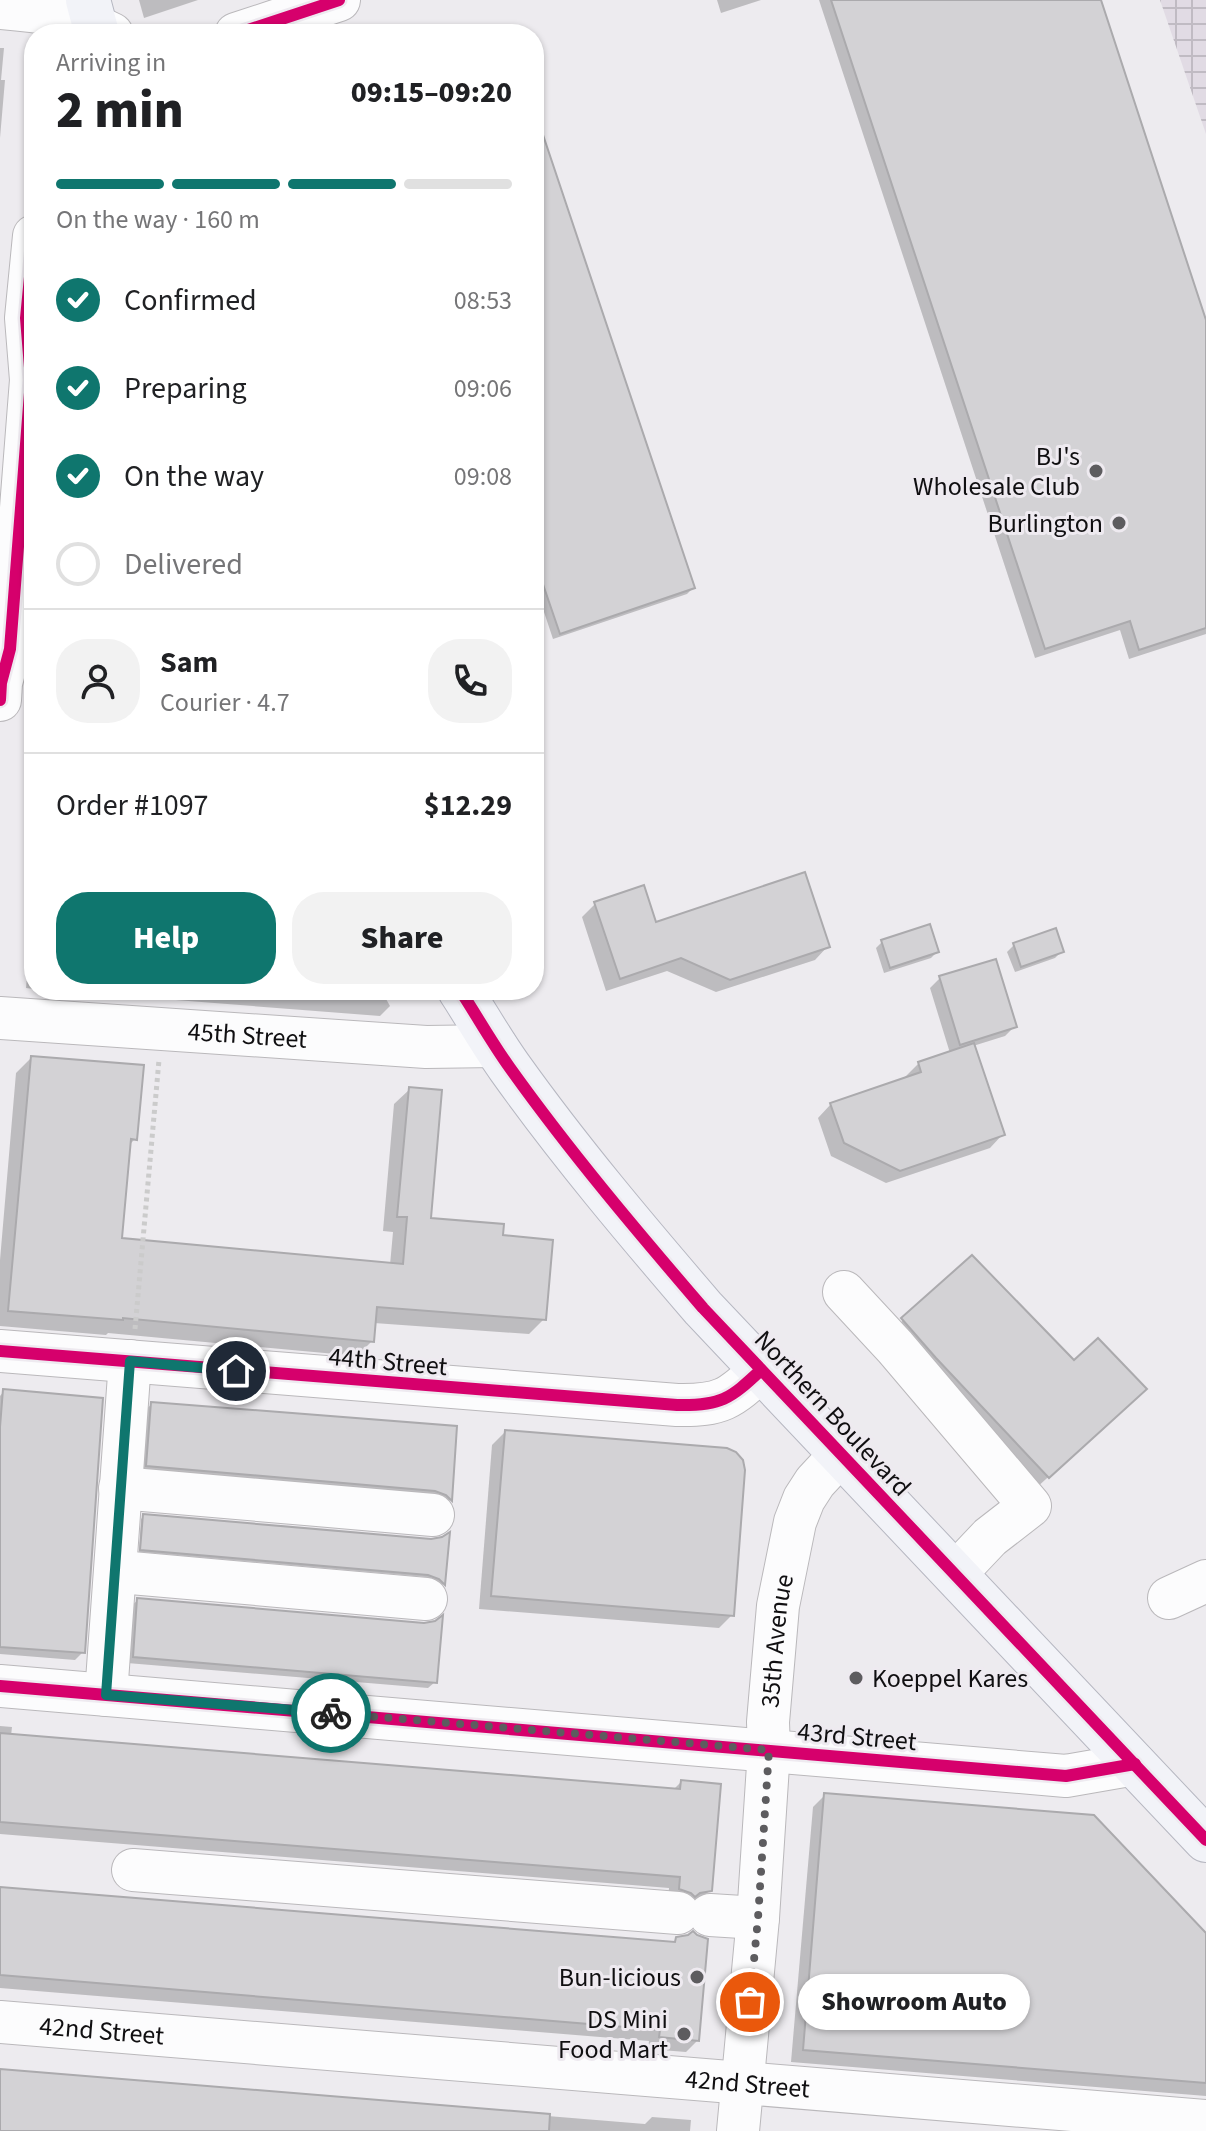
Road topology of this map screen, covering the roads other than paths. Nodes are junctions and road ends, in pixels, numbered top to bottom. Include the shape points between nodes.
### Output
1 (339, 0) edge
2 (0, 8) edge
3 (98, 23) edge
4 (266, 24) edge
5 (24, 470) edge
6 (9, 688) edge
7 (466, 1000) edge
8 (0, 1018) edge
9 (496, 1046) junction
10 (844, 1292) dead end
11 (0, 1351) edge
12 (130, 1361) junction
13 (761, 1370) junction
14 (841, 1454) junction
15 (120, 1488) junction
16 (433, 1515) dead end
17 (131, 1573) dead end
18 (955, 1574) junction
19 (426, 1599) dead end
20 (0, 1686) edge
21 (106, 1695) junction
22 (769, 1750) junction
23 (1135, 1764) junction
24 (1203, 1834) edge
25 (133, 1870) dead end
26 (758, 1918) junction
27 (0, 2022) edge
28 (742, 2083) junction
29 (1206, 2121) edge
30 (738, 2131) edge

1 - 4 street
2 - 3 street
5 - 6 street
7 - 9 main road, Northern Boulevard
8 - 9 street, 45th Street via 426,1047
9 - 13 main road, Northern Boulevard via 634,1229
10 - 18 street via 1030,1506
11 - 12 street, 44th Street
12 - 13 street, 44th Street via 340,1366 703,1406 729,1397
12 - 15 street
13 - 14 main road, Northern Boulevard
14 - 18 main road, Northern Boulevard
14 - 22 street, 35th Avenue via 815,1482 795,1522 773,1645
15 - 16 street
15 - 21 street
17 - 19 street
18 - 23 main road, Northern Boulevard
20 - 21 street, 43rd Street
21 - 22 street, 43rd Street
22 - 23 street, 43rd Street via 1066,1776
22 - 26 street, 35th Avenue
23 - 24 main road, Northern Boulevard
25 - 26 street
26 - 28 street, 35th Avenue
27 - 28 street, 42nd Street
28 - 29 street, 42nd Street
28 - 30 street, 35th Avenue

